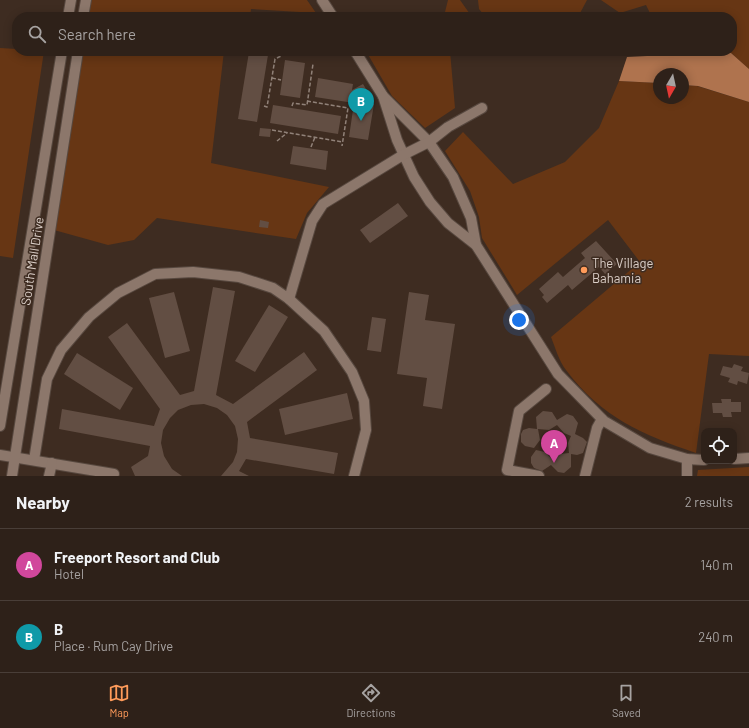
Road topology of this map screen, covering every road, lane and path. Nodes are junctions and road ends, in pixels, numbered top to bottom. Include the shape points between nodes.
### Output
1 (322, 0) edge
2 (70, 8) edge
3 (84, 9) edge
4 (330, 12) edge
5 (61, 56) edge
6 (77, 56) edge
7 (281, 56) edge
8 (358, 56) edge
9 (313, 64) dead end
10 (272, 78) junction
11 (281, 80) dead end
12 (383, 96) junction
13 (307, 101) junction
14 (264, 106) dead end
15 (292, 106) dead end
16 (482, 108) dead end
17 (290, 128) dead end
18 (272, 130) dead end
19 (288, 133) junction
20 (321, 134) dead end
21 (315, 137) junction
22 (320, 138) junction
23 (277, 141) dead end
24 (343, 142) junction
25 (429, 142) junction
26 (342, 146) dead end
27 (311, 147) dead end
28 (403, 155) junction
29 (476, 245) junction
30 (289, 299) junction
31 (546, 389) dead end
32 (602, 419) junction
33 (0, 426) edge
34 (0, 455) edge
35 (14, 457) junction
36 (749, 458) edge
37 (737, 459) edge
38 (34, 460) junction
39 (688, 460) junction
40 (701, 460) edge
41 (52, 463) junction
42 (114, 474) dead end
43 (12, 476) edge
44 (49, 476) edge
45 (354, 476) edge
46 (539, 476) edge
47 (585, 476) edge
48 (687, 476) edge

1 - 4 street
2 - 3 street
5 - 33 street, South Mall Drive
6 - 35 street, South Mall Drive
7 - 10 path via 275,59
8 - 12 street
9 - 13 path
10 - 11 path
10 - 14 path via 267,107
12 - 25 street
12 - 28 street
13 - 15 path via 307,105 292,102
13 - 24 path via 348,108
16 - 25 street via 448,127
17 - 19 path
18 - 19 path
19 - 21 path
19 - 23 path
20 - 22 path
21 - 22 path
21 - 27 path
22 - 24 path
24 - 26 path
25 - 28 street
25 - 29 street via 453,177 471,218
28 - 29 street via 430,202 448,223
28 - 30 street via 323,204 312,221
29 - 32 street via 558,374
30 - 38 street via 273,288 239,277 193,272 155,274 118,293 88,317 61,350 47,379
30 - 45 street via 324,331 352,372 364,401 366,430
31 - 46 street via 519,410 507,470
32 - 39 street via 650,448
32 - 47 street via 597,428
34 - 35 street
35 - 38 street
35 - 43 street, South Mall Drive
36 - 37 street
38 - 41 street
39 - 40 street
39 - 48 street
41 - 42 street
41 - 44 street

